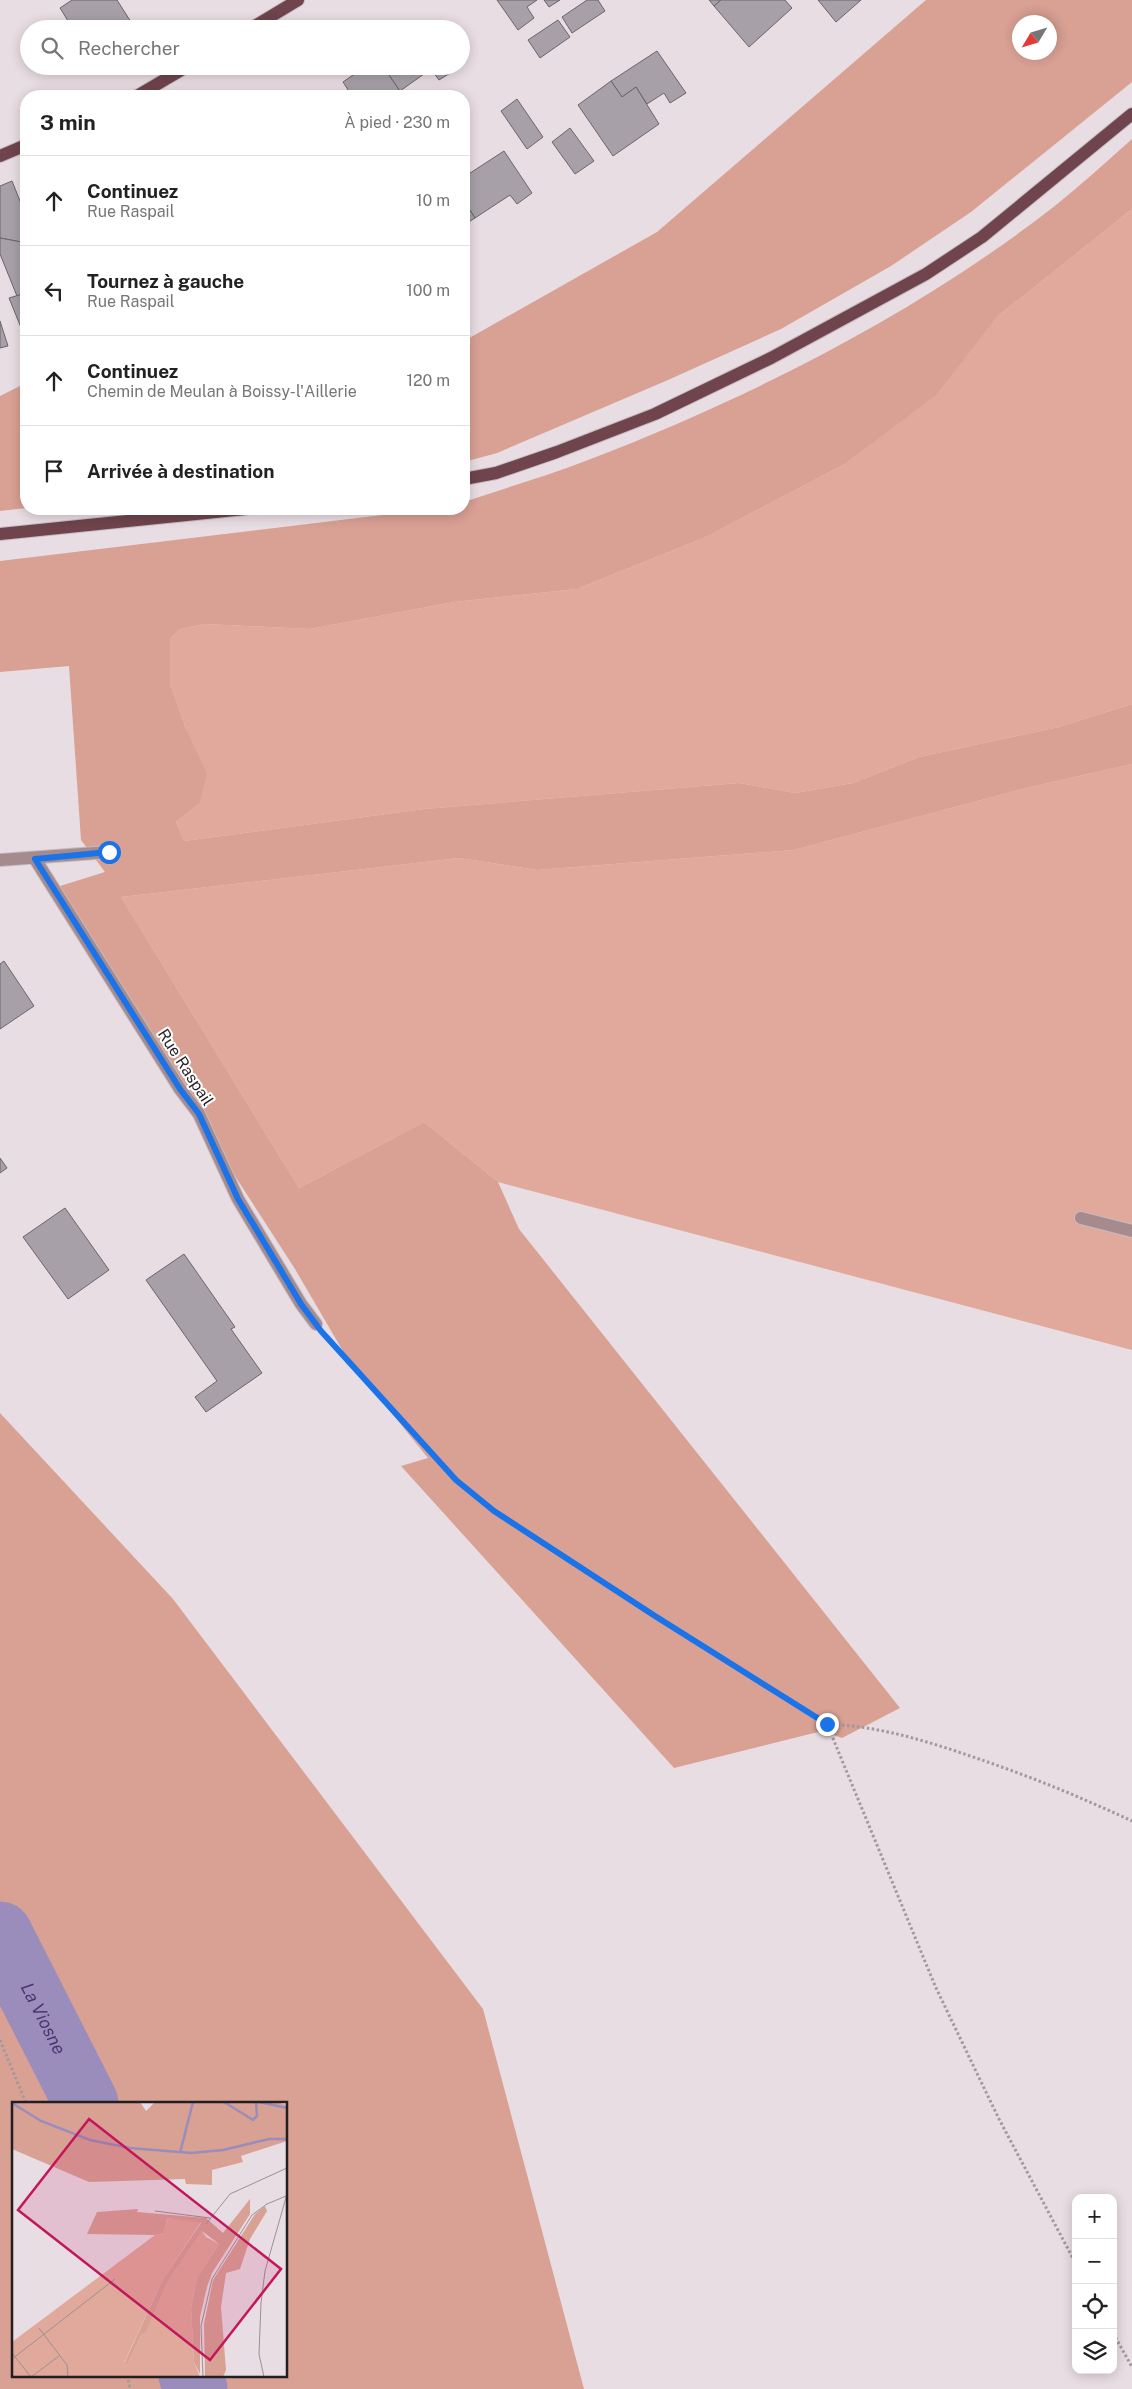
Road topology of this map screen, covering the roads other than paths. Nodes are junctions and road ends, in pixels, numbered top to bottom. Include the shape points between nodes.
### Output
1 (298, 0) edge
2 (265, 20) edge
3 (173, 75) edge
4 (147, 90) edge
5 (1132, 114) edge
6 (20, 148) edge
7 (0, 156) edge
8 (470, 478) edge
9 (186, 515) edge
10 (0, 534) edge
11 (109, 852) dead end
12 (35, 859) junction
13 (0, 860) edge
14 (1081, 1218) dead end
15 (1132, 1231) edge
16 (316, 1324) road end

1 - 2 main road
3 - 4 main road
5 - 8 main road via 989,232 926,274 771,358 655,414 557,452 496,473
6 - 7 main road
9 - 10 main road
11 - 12 street
12 - 13 street
12 - 16 street, Rue Raspail via 199,1114 238,1199
14 - 15 street

